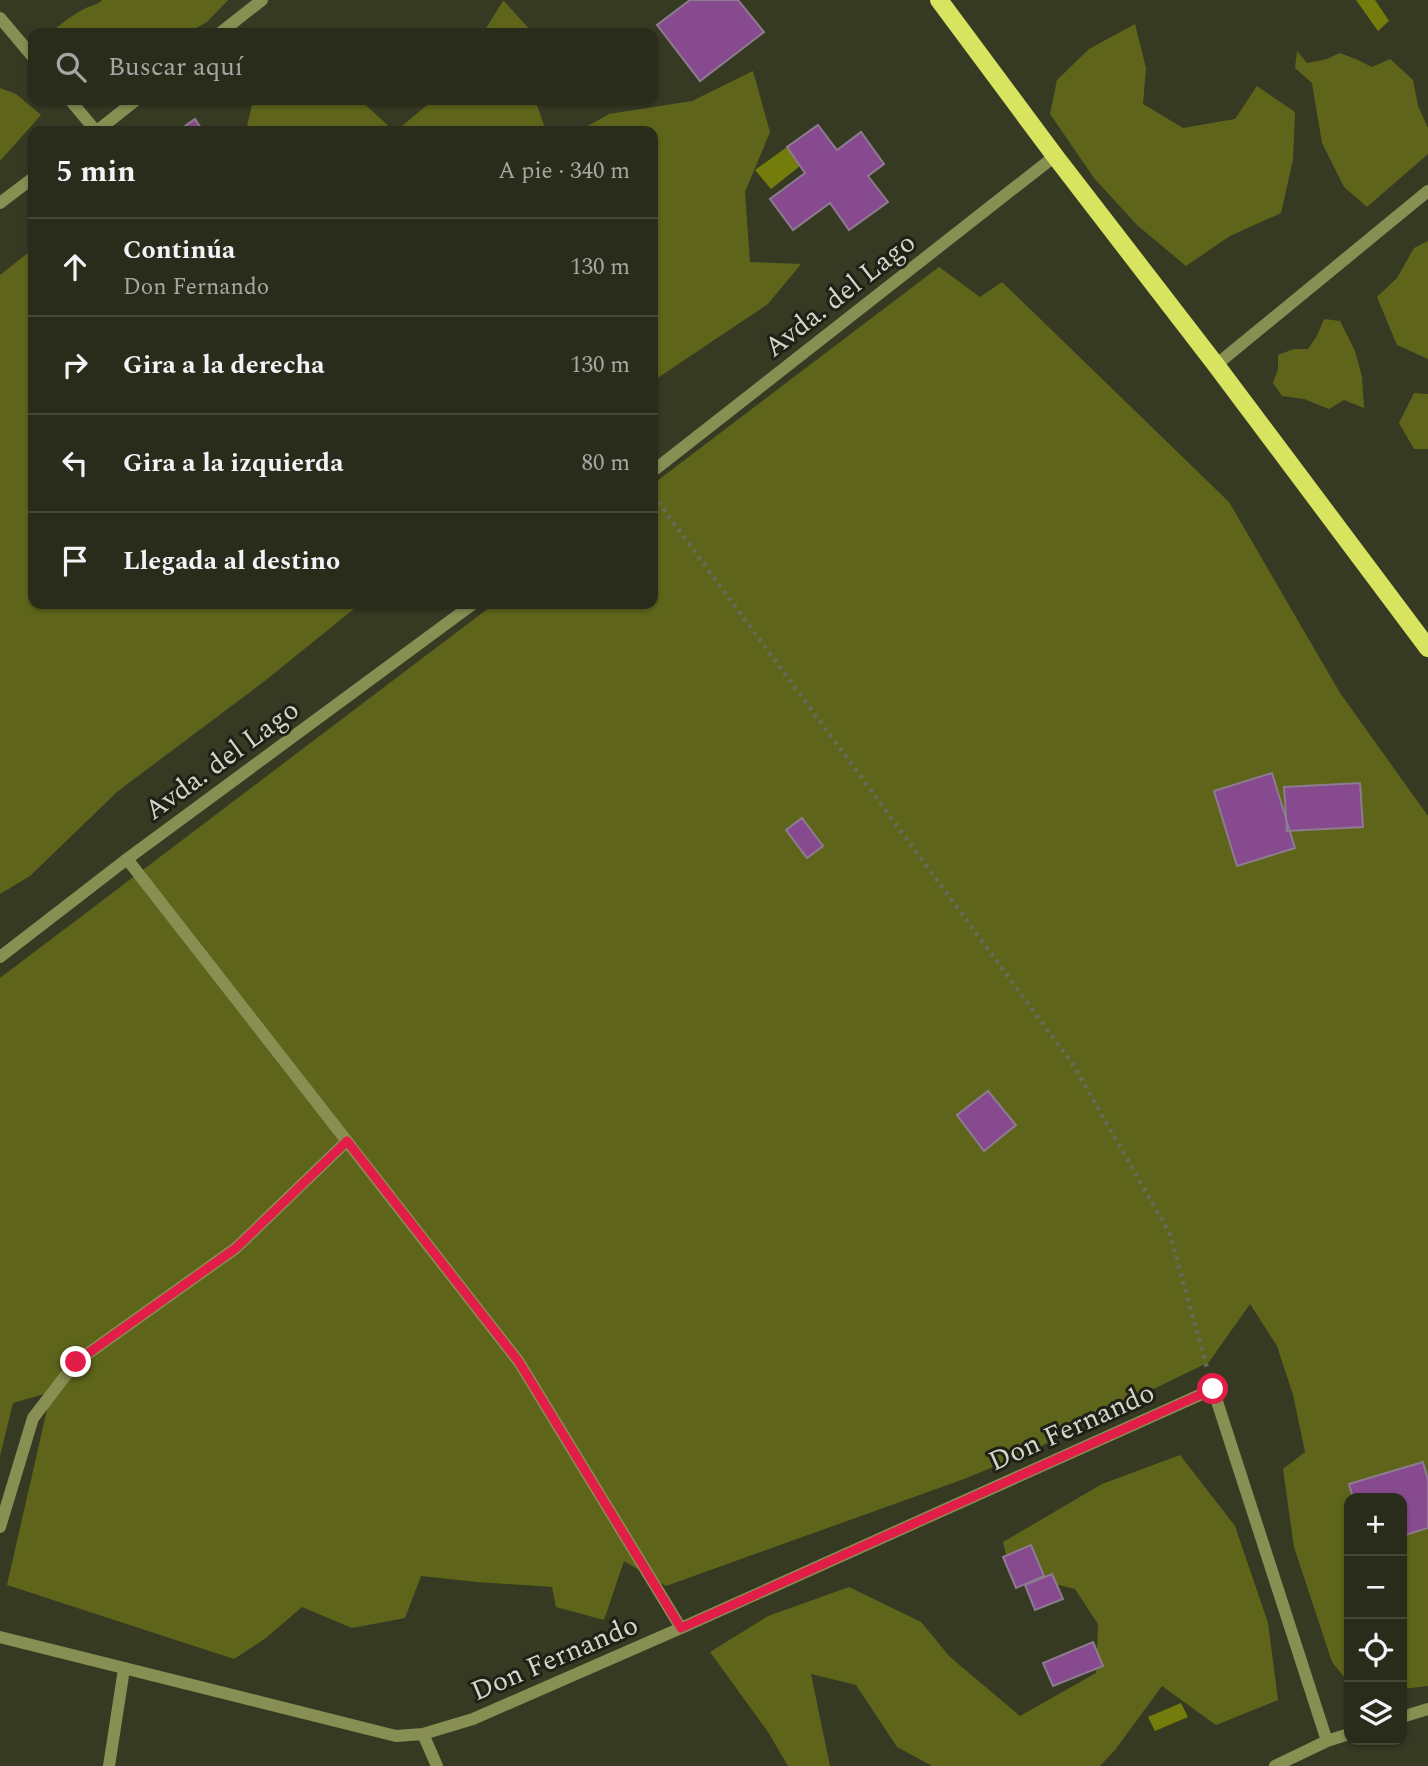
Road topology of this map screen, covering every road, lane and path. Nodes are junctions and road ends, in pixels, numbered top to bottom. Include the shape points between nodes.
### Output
1 (262, 0) edge
2 (939, 0) edge
3 (0, 18) edge
4 (226, 28) edge
5 (28, 51) edge
6 (74, 105) edge
7 (130, 105) edge
8 (92, 126) edge
9 (103, 126) edge
10 (1055, 156) junction
11 (28, 182) edge
12 (1428, 191) edge
13 (0, 203) edge
14 (1216, 365) junction
15 (658, 467) edge
16 (658, 502) edge
17 (466, 609) edge
18 (1428, 648) edge
19 (127, 859) junction
20 (0, 957) edge
21 (347, 1141) junction
22 (1213, 1389) junction
23 (0, 1527) edge
24 (681, 1628) junction
25 (0, 1637) edge
26 (124, 1669) junction
27 (1428, 1709) edge
28 (1407, 1715) edge
29 (423, 1734) junction
30 (1344, 1736) edge
31 (1327, 1741) junction
32 (109, 1766) edge
33 (437, 1766) edge
34 (1275, 1766) edge

1 - 4 street
2 - 10 main road
3 - 5 street
6 - 8 street
7 - 9 street
10 - 14 main road
10 - 15 street, Avda. del Lago
11 - 13 street
12 - 14 street
14 - 18 main road
16 - 22 path via 1072,1063 1170,1234
17 - 19 street, Avda. del Lago
19 - 20 street, Avda. del Lago
19 - 21 street
21 - 23 street via 236,1248 76,1362 33,1418
21 - 24 street via 519,1362
22 - 24 street, Don Fernando
22 - 31 street
24 - 29 street, Don Fernando via 472,1719
25 - 26 street, Don Fernando
26 - 29 street, Don Fernando via 396,1736
26 - 32 street
27 - 28 street
29 - 33 street
30 - 31 street
31 - 34 street

